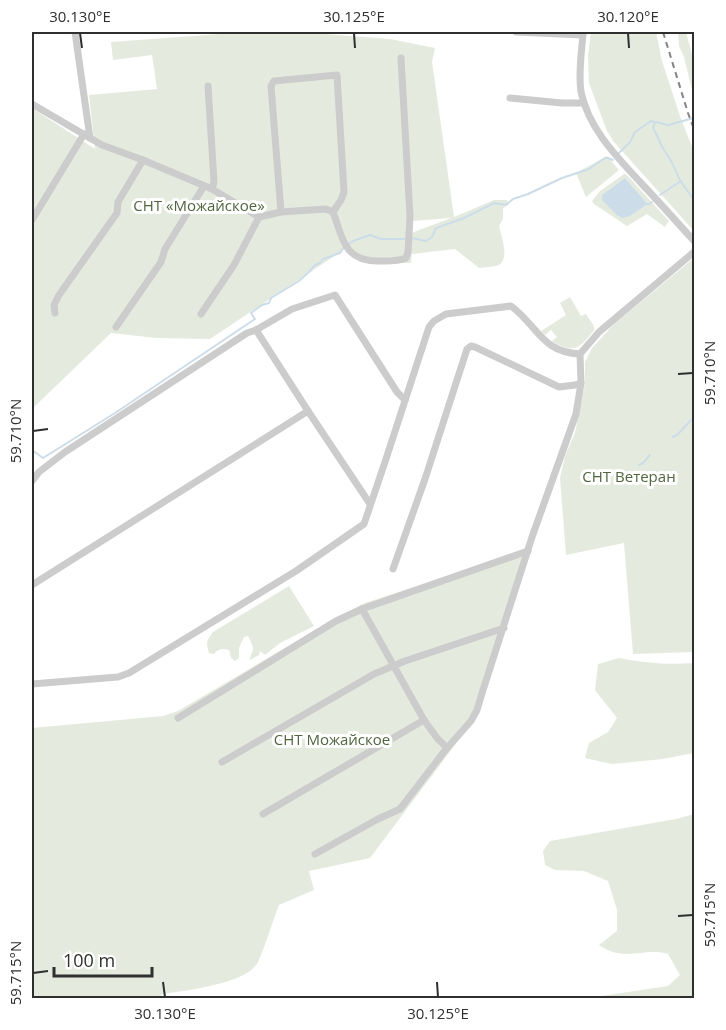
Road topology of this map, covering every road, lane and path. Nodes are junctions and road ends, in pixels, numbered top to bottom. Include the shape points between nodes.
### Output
1 (75, 32) edge
2 (516, 32) edge
3 (583, 33) edge
4 (401, 58) dead end
5 (208, 86) dead end
6 (510, 98) dead end
7 (584, 103) junction
8 (32, 104) edge
9 (87, 136) junction
10 (142, 160) junction
11 (204, 186) junction
12 (212, 189) junction
13 (281, 212) junction
14 (333, 212) junction
15 (260, 218) junction
16 (32, 220) edge
17 (694, 241) edge
18 (694, 252) edge
19 (55, 313) dead end
20 (201, 314) dead end
21 (116, 327) dead end
22 (256, 330) junction
23 (580, 354) junction
24 (581, 383) junction
25 (405, 400) junction
26 (308, 411) junction
27 (32, 481) edge
28 (370, 504) junction
29 (528, 551) junction
30 (393, 569) dead end
31 (32, 585) edge
32 (362, 609) junction
33 (504, 627) junction
34 (394, 665) junction
35 (32, 684) edge
36 (178, 718) dead end
37 (424, 720) junction
38 (447, 748) junction
39 (222, 762) dead end
40 (263, 814) dead end
41 (315, 854) dead end

1 - 9 street
2 - 3 street
3 - 7 street via 580,67
4 - 14 street via 410,216 406,258 370,261 356,257 345,247
5 - 12 street
6 - 7 street
7 - 17 street via 601,138
8 - 9 street
9 - 10 street
9 - 16 street
10 - 11 street
10 - 19 street via 118,202 117,213 59,295
11 - 12 street
11 - 21 street via 161,262
12 - 15 street
13 - 14 street
13 - 14 street via 271,86 274,81 337,75 344,192
13 - 15 street
15 - 20 street
18 - 23 street via 599,332
22 - 25 street via 292,309 334,295
22 - 26 street
22 - 27 street via 65,452
23 - 24 street
23 - 25 street via 553,348 512,306 446,314 429,327
24 - 29 street via 576,414
24 - 30 street via 559,387 476,347 467,349
25 - 28 street
26 - 28 street
26 - 31 street
28 - 35 street via 364,524 296,571 129,673
29 - 32 street
29 - 33 street
32 - 34 street
32 - 36 street
33 - 34 street
33 - 38 street via 477,710
34 - 37 street
34 - 39 street
37 - 38 street
37 - 40 street
38 - 41 street via 400,809

